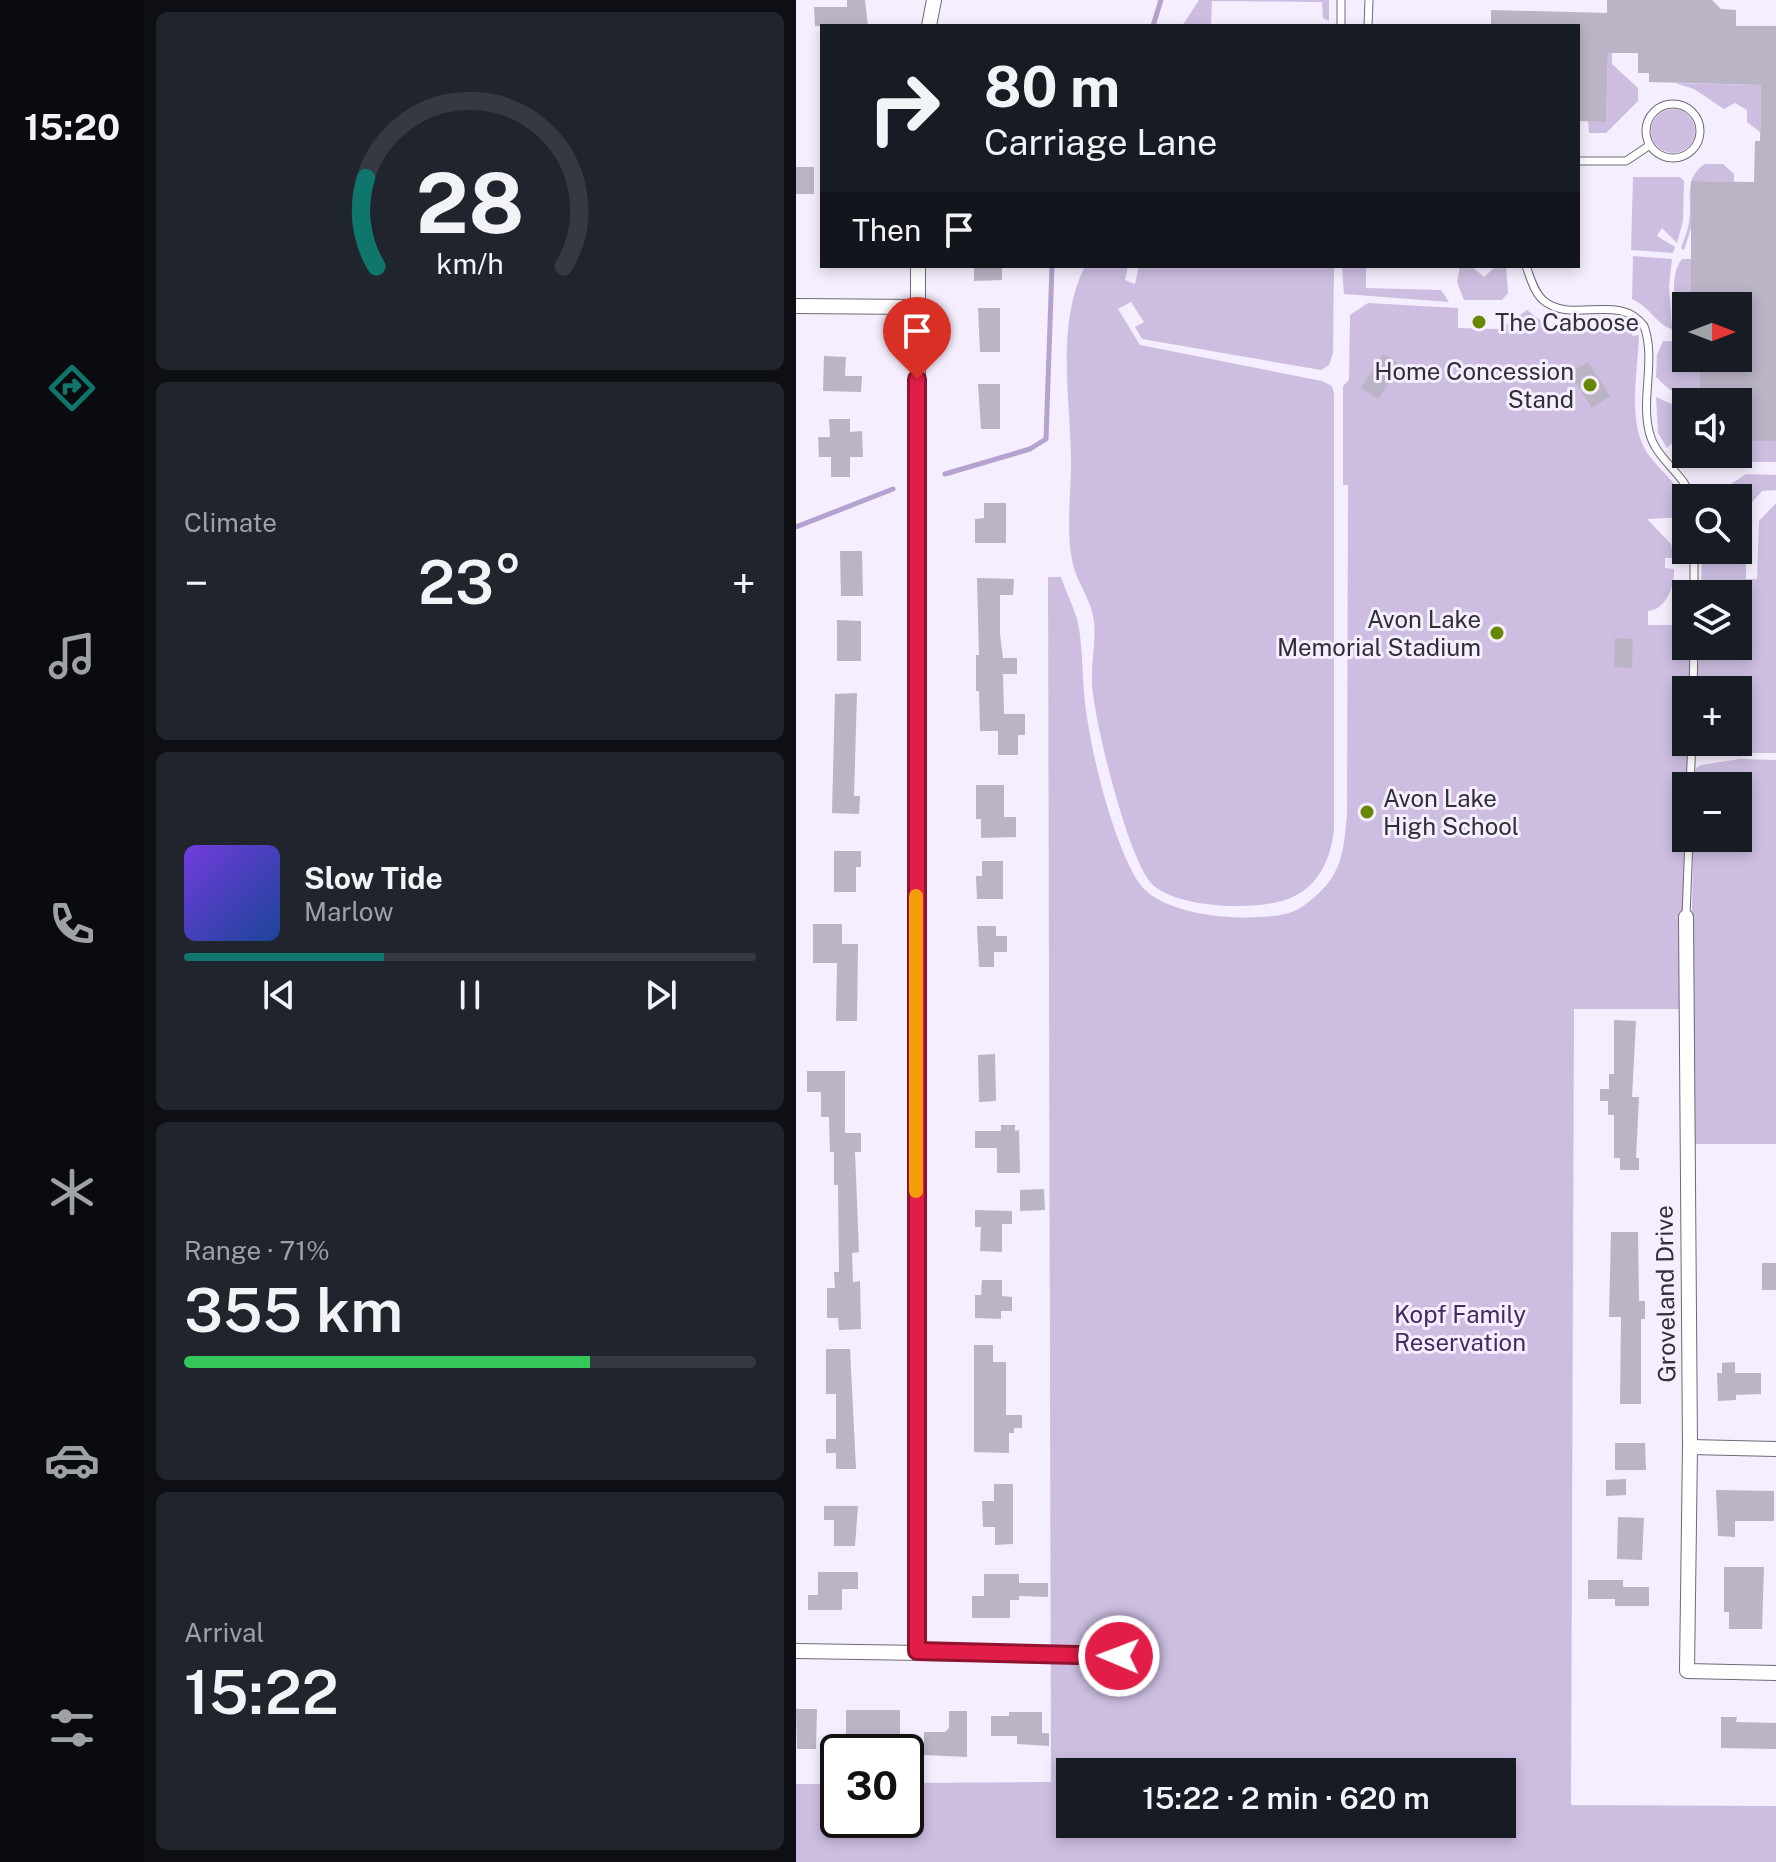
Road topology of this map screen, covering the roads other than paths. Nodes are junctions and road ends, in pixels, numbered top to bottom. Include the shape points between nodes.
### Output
1 (934, 0) edge
2 (1341, 0) edge
3 (1369, 0) edge
4 (929, 24) edge
5 (1341, 24) edge
6 (1368, 24) edge
7 (1650, 145) junction
8 (1580, 161) edge
9 (918, 268) edge
10 (1527, 268) edge
11 (796, 306) edge
12 (917, 307) junction
13 (1687, 484) edge
14 (1688, 852) edge
15 (1686, 917) joint
16 (1690, 1447) junction
17 (1776, 1449) edge
18 (796, 1651) edge
19 (917, 1651) junction
20 (1119, 1656) dead end
21 (1776, 1673) edge

1 - 4 street
2 - 5 lane
3 - 6 lane
7 - 7 lane via 1666,157 1686,155 1699,139 1697,118 1682,106 1660,108 1648,122
7 - 8 lane via 1626,161
9 - 12 street
10 - 13 lane via 1537,293 1550,305 1627,312 1644,326 1649,433 1660,455
11 - 12 street
12 - 19 street
14 - 15 lane
15 - 16 street, Groveland Drive
16 - 17 street
16 - 21 street, Groveland Drive via 1687,1671
18 - 19 street
19 - 20 street

